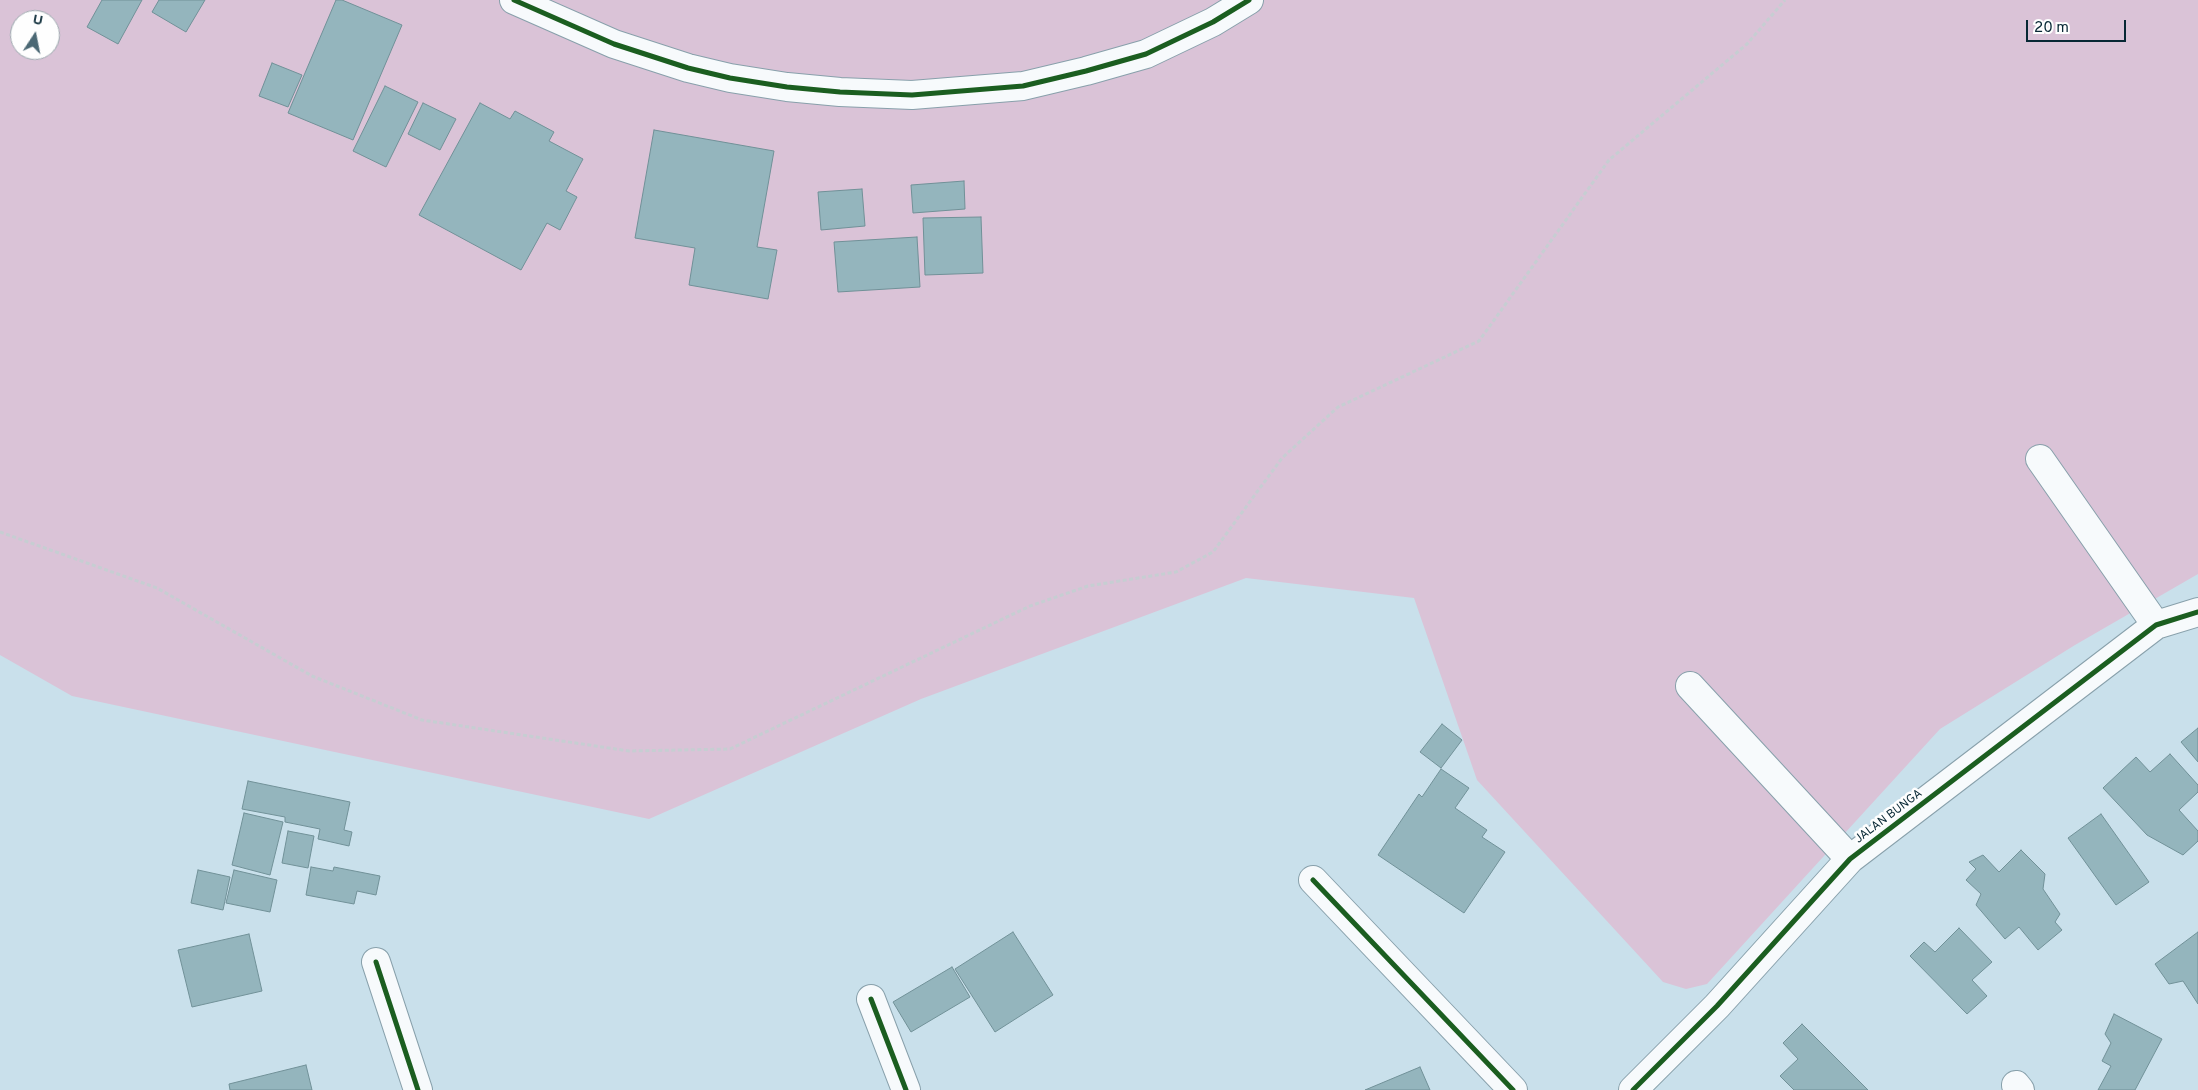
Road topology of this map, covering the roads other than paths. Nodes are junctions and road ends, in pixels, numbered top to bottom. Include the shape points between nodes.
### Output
1 (514, 0) edge
2 (1249, 0) edge
3 (2040, 459) dead end
4 (2198, 612) edge
5 (2156, 625) junction
6 (1690, 686) dead end
7 (1850, 859) junction
8 (1313, 880) dead end
9 (376, 962) dead end
10 (871, 999) dead end
11 (418, 1090) edge
12 (906, 1090) edge
13 (1513, 1090) edge
14 (1633, 1090) edge

1 - 2 street via 614,44 688,68 787,87 912,95 1023,86 1086,71 1146,54 1213,22
3 - 5 street
4 - 5 street, JALAN BUNGA
5 - 7 street, JALAN BUNGA
6 - 7 street
7 - 14 street, JALAN BUNGA via 1717,1006
8 - 13 street
9 - 11 street
10 - 12 street

